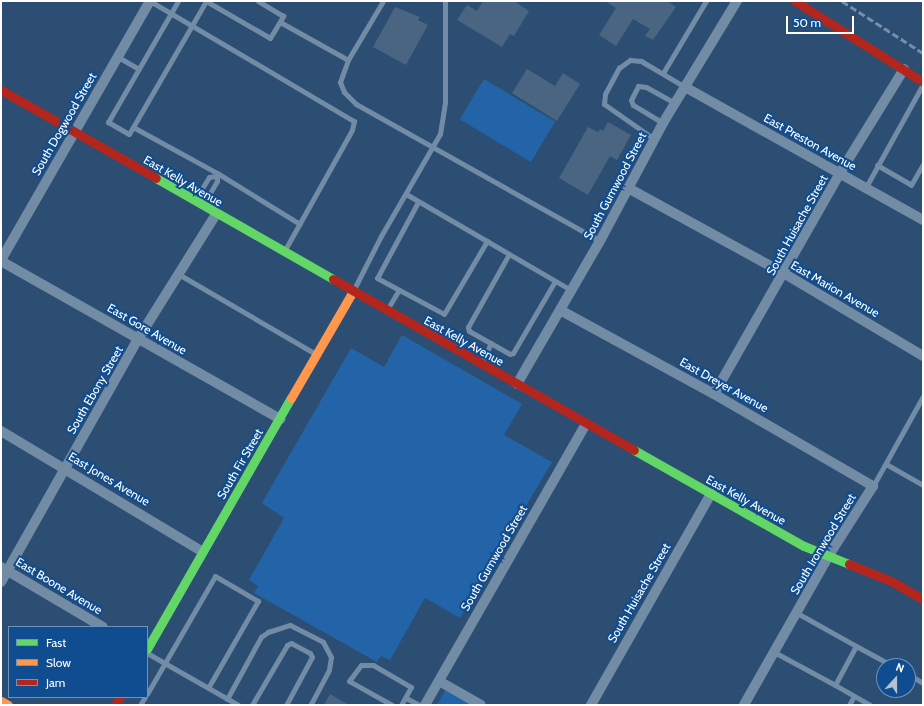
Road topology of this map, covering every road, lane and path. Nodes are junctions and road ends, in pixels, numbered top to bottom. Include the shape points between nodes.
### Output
1 (150, 1) edge
2 (178, 1) edge
3 (206, 1) edge
4 (258, 1) edge
5 (383, 1) edge
6 (445, 1) edge
7 (706, 1) edge
8 (737, 1) edge
9 (795, 1) edge
10 (171, 13) junction
11 (280, 22) junction
12 (191, 26) junction
13 (118, 57) junction
14 (348, 60) junction
15 (138, 69) junction
16 (904, 69) junction
17 (663, 73) junction
18 (923, 83) edge
19 (685, 87) junction
20 (1, 90) edge
21 (675, 103) junction
22 (663, 123) junction
23 (133, 127) junction
24 (75, 132) junction
25 (654, 139) junction
26 (434, 147) junction
27 (923, 164) edge
28 (877, 165) junction
29 (840, 173) junction
30 (216, 174) junction
31 (866, 187) junction
32 (628, 188) junction
33 (406, 194) junction
34 (204, 195) junction
35 (418, 202) junction
36 (199, 204) junction
37 (216, 214) junction
38 (923, 220) edge
39 (300, 224) junction
40 (487, 241) junction
41 (600, 241) junction
42 (284, 252) junction
43 (509, 254) junction
44 (1, 260) edge
45 (785, 274) junction
46 (180, 275) junction
47 (555, 281) junction
48 (399, 290) junction
49 (571, 290) junction
50 (353, 291) junction
51 (560, 310) junction
52 (386, 311) junction
53 (138, 339) junction
54 (491, 343) junction
55 (317, 355) junction
56 (923, 356) edge
57 (481, 364) junction
58 (517, 384) junction
59 (714, 394) junction
60 (923, 396) edge
61 (280, 419) junction
62 (586, 424) junction
63 (1, 431) edge
64 (886, 464) junction
65 (65, 468) junction
66 (923, 485) edge
67 (873, 486) junction
68 (710, 494) junction
69 (204, 552) junction
70 (828, 556) junction
71 (4, 568) edge
72 (1, 582) edge
73 (923, 599) edge
74 (797, 612) junction
75 (101, 626) edge
76 (856, 646) junction
77 (148, 647) edge
78 (774, 652) junction
79 (148, 654) edge
80 (878, 658) edge
81 (164, 663) junction
82 (439, 681) junction
83 (835, 685) junction
84 (208, 688) junction
85 (148, 692) edge
86 (854, 696) junction
87 (406, 698) junction
88 (227, 699) junction
89 (1, 701) edge
90 (8, 705) edge
91 (238, 705) edge
92 (252, 705) edge
93 (286, 705) edge
94 (310, 705) edge
95 (392, 705) edge
96 (401, 705) edge
97 (418, 705) edge
98 (425, 705) edge
99 (481, 705) edge
100 (591, 705) edge
101 (744, 705) edge
102 (849, 705) edge
103 (870, 705) edge

1 - 10 lane
1 - 13 street, South Dogwood Street
2 - 10 lane
3 - 11 lane via 270,38
3 - 12 lane
4 - 11 lane via 284,16
5 - 14 lane
6 - 26 lane via 444,119
7 - 17 lane
8 - 19 street, South Gumwood Street
9 - 16 street
10 - 12 lane
10 - 15 lane
11 - 14 lane
12 - 23 lane
12 - 39 lane via 350,117 354,122
13 - 15 lane
13 - 24 street, South Dogwood Street
14 - 26 lane via 340,82 344,92 356,104
15 - 23 lane via 108,122 129,134
16 - 18 street
16 - 29 street, South Huisache Street
17 - 19 lane
17 - 25 lane via 641,61 630,60 619,68 604,104
18 - 28 lane
19 - 21 street, South Gumwood Street
19 - 29 street, East Preston Avenue
20 - 24 street, East Kelly Avenue
21 - 22 street, South Gumwood Street
21 - 22 lane via 646,87 638,86 631,100 633,105
22 - 25 street, South Gumwood Street
23 - 30 lane
24 - 36 street, East Kelly Avenue
24 - 44 street, South Dogwood Street
25 - 32 street, South Gumwood Street
26 - 33 lane
26 - 41 lane
27 - 28 lane via 911,185
28 - 31 lane
29 - 31 street, East Preston Avenue
29 - 45 street, South Huisache Street
30 - 34 lane via 217,182 209,195
30 - 34 lane via 209,177 201,190
30 - 39 lane
31 - 38 street, East Preston Avenue
32 - 41 street, South Gumwood Street
32 - 45 street, East Marion Avenue
33 - 35 lane
33 - 50 lane via 357,279
34 - 36 lane
35 - 40 lane
35 - 48 lane via 377,275
36 - 37 street, East Kelly Avenue
37 - 42 street, East Kelly Avenue
37 - 46 street, South Ebony Street
39 - 42 lane
40 - 43 lane
40 - 48 lane via 444,314
41 - 49 street, South Gumwood Street
42 - 50 street, East Kelly Avenue
43 - 47 lane
43 - 54 lane via 468,328
44 - 53 street, East Gore Avenue
45 - 56 street, East Marion Avenue
45 - 59 street, South Huisache Street
46 - 53 street, South Ebony Street
46 - 55 lane
47 - 49 lane
47 - 54 lane via 513,353 510,354
48 - 52 lane
49 - 51 street, South Gumwood Street
50 - 52 street, East Kelly Avenue
50 - 55 street, South Fir Street
51 - 58 street, South Gumwood Street
51 - 59 street, East Dreyer Avenue
52 - 57 street, East Kelly Avenue
53 - 61 street, East Gore Avenue
53 - 65 street, South Ebony Street
54 - 57 lane
55 - 61 street, South Fir Street
57 - 58 street, East Kelly Avenue
58 - 62 street, East Kelly Avenue
59 - 67 street, East Dreyer Avenue
60 - 64 lane, South Ironwood Street
61 - 69 street, South Fir Street
62 - 68 street, East Kelly Avenue
62 - 82 street, South Gumwood Street
63 - 65 street, East Jones Avenue
64 - 66 lane
64 - 67 lane, South Ironwood Street
65 - 69 street, East Jones Avenue
65 - 71 street, South Ebony Street
67 - 70 street, South Ironwood Street
68 - 70 street, East Kelly Avenue via 804,546
68 - 100 street, South Huisache Street
69 - 77 street, South Fir Street
70 - 73 street, East Kelly Avenue via 893,582
70 - 74 street, South Ironwood Street
71 - 72 street, South Ebony Street
71 - 75 street, East Boone Avenue
74 - 76 lane
74 - 78 street, South Ironwood Street
76 - 80 lane
76 - 83 lane
78 - 83 lane
78 - 101 street, South Ironwood Street
79 - 81 lane
81 - 84 lane
81 - 84 lane via 215,576 258,601
81 - 85 lane
82 - 98 street, South Gumwood Street
82 - 99 street
83 - 86 lane
84 - 88 lane
86 - 102 lane
86 - 103 lane
87 - 95 lane via 410,686 368,663 357,668 349,681
87 - 96 lane
87 - 97 lane
88 - 91 lane
88 - 94 lane via 261,637 290,625 323,642 331,657 332,665
89 - 90 street
92 - 93 lane via 287,645 291,643 310,653 312,657

